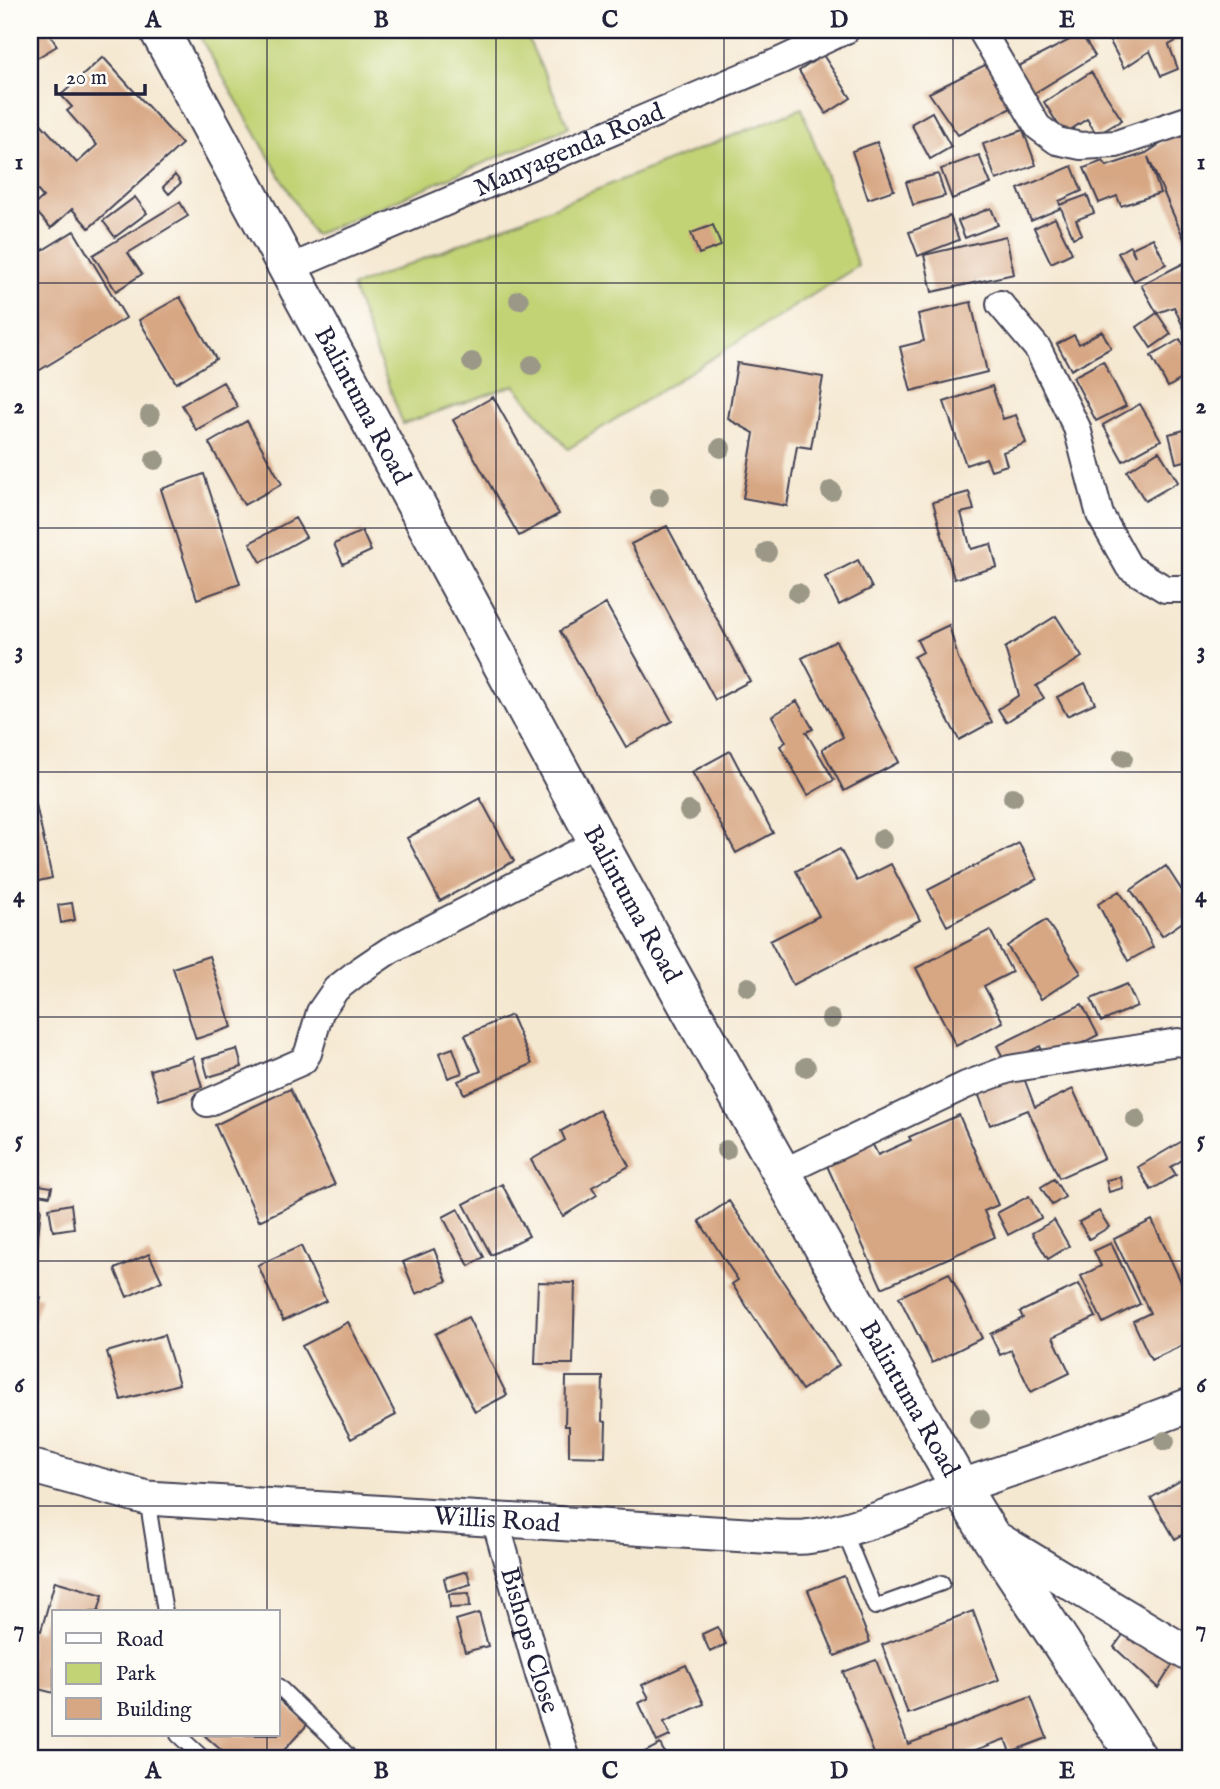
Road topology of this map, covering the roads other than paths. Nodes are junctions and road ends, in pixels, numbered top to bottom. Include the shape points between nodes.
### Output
1 (159, 30) edge
2 (846, 30) edge
3 (981, 30) edge
4 (1190, 119) edge
5 (290, 268) junction
6 (1000, 304) dead end
7 (1190, 589) edge
8 (598, 842) junction
9 (1190, 1045) edge
10 (207, 1103) dead end
11 (781, 1173) junction
12 (1190, 1405) edge
13 (30, 1466) edge
14 (960, 1487) junction
15 (147, 1498) junction
16 (495, 1519) junction
17 (843, 1529) junction
18 (989, 1534) junction
19 (942, 1583) dead end
20 (165, 1610) edge
21 (1190, 1655) edge
22 (280, 1688) edge
23 (179, 1736) edge
24 (204, 1759) edge
25 (351, 1759) edge
26 (567, 1759) edge
27 (1138, 1759) edge

1 - 5 main road, Balintuma Road
2 - 5 street, Manyagenda Road
3 - 4 street via 1038,127 1057,141 1081,146 1116,144
5 - 8 main road, Balintuma Road
6 - 7 street via 1038,349 1077,428 1100,515 1129,567 1165,589
8 - 10 street via 390,950 336,989 320,1012 303,1061
8 - 11 main road, Balintuma Road
9 - 11 street via 1178,1042 1009,1069
11 - 14 main road, Balintuma Road
12 - 14 street, Willis Road
13 - 15 street, Willis Road
14 - 17 street, Willis Road
14 - 18 main road, Balintuma Road
15 - 16 street, Willis Road
15 - 20 lane
16 - 17 street, Willis Road via 762,1536 804,1537
16 - 26 street, Bishops Close
17 - 19 lane via 875,1607
18 - 21 street
18 - 27 main road, Balintuma Road
22 - 25 lane
23 - 24 lane

